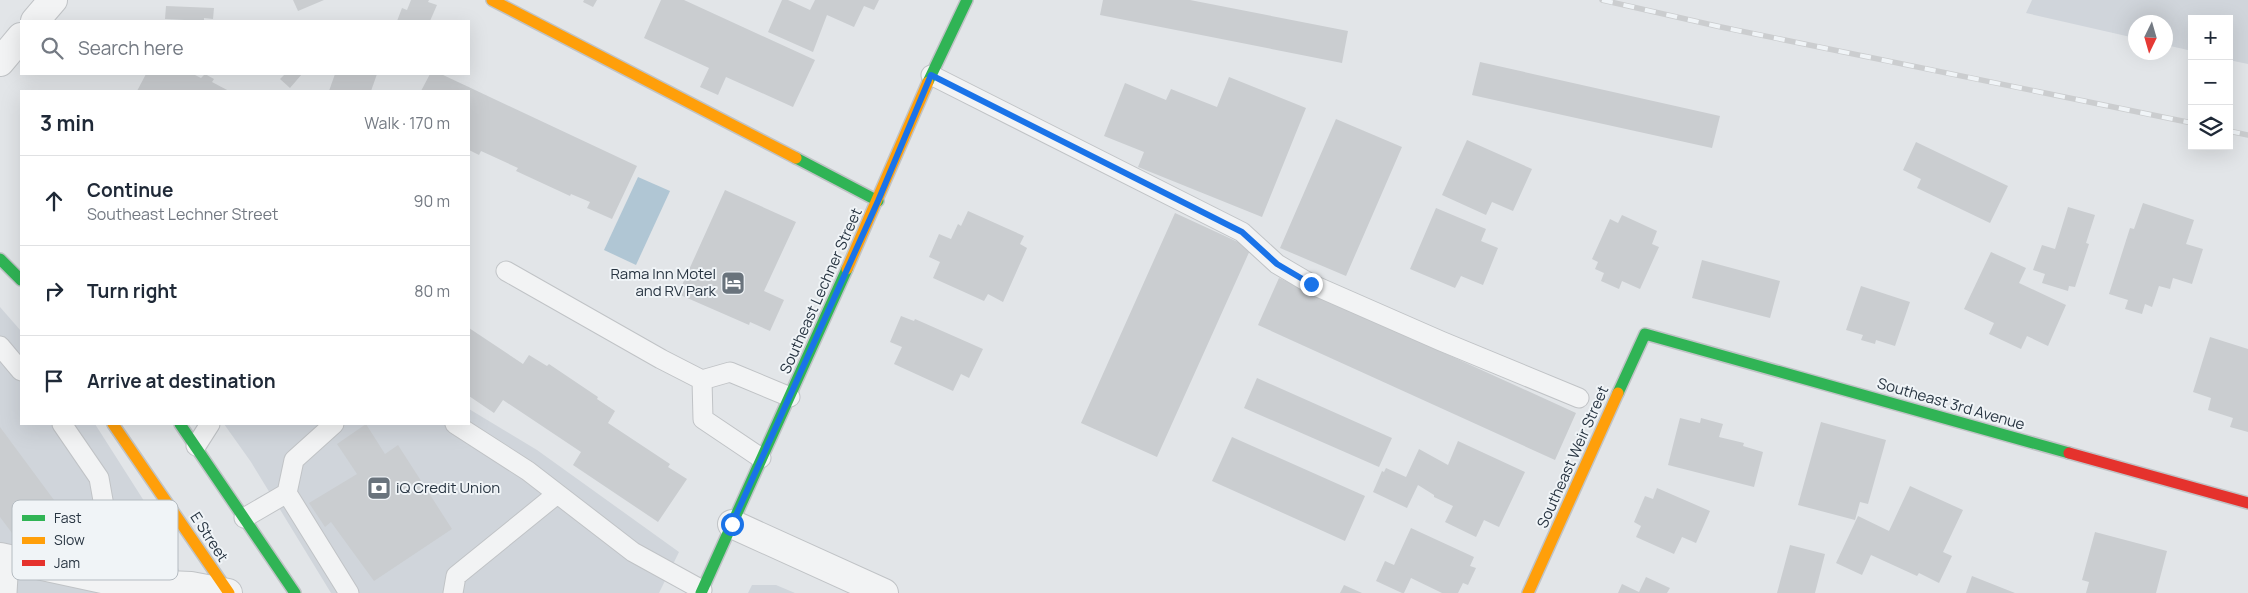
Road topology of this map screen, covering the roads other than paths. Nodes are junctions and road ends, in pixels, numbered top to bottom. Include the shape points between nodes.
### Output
1 (53, 0) edge
2 (492, 0) edge
3 (966, 0) edge
4 (36, 20) edge
5 (20, 38) edge
6 (0, 62) edge
7 (931, 75) junction
8 (878, 201) junction
9 (0, 259) edge
10 (506, 271) dead end
11 (20, 279) edge
12 (1645, 334) joint
13 (0, 346) edge
14 (20, 370) edge
15 (702, 380) junction
16 (790, 397) junction
17 (1579, 398) dead end
18 (63, 425) edge
19 (114, 425) edge
20 (181, 425) edge
21 (209, 425) edge
22 (333, 425) edge
23 (457, 425) edge
24 (196, 446) junction
25 (761, 458) junction
26 (286, 493) junction
27 (557, 494) junction
28 (103, 500) edge
29 (167, 500) edge
30 (2248, 503) edge
31 (178, 517) edge
32 (244, 518) junction
33 (732, 524) junction
34 (5, 558) edge
35 (106, 580) edge
36 (702, 591) edge
37 (7, 593) edge
38 (228, 593) edge
39 (294, 593) edge
40 (349, 593) edge
41 (454, 593) edge
42 (884, 593) edge
43 (1528, 593) edge

1 - 4 street
2 - 8 street
3 - 7 street, Southeast Lechner Street
5 - 6 street
7 - 8 street, Southeast Lechner Street
7 - 17 lane via 1242,232 1277,264 1311,284
8 - 16 street, Southeast Lechner Street
9 - 11 street
10 - 15 lane
12 - 30 street, Southeast 3rd Avenue
12 - 43 street, Southeast Weir Street
13 - 14 lane
15 - 16 lane via 730,372
15 - 25 lane via 703,418
16 - 25 street, Southeast Lechner Street
18 - 28 lane via 99,478
19 - 29 street, E Street
20 - 24 street
21 - 24 lane
22 - 26 lane via 294,460
23 - 27 lane via 528,470
24 - 32 street
25 - 33 street, Southeast Lechner Street
26 - 32 lane
26 - 40 lane
27 - 36 lane via 633,552
27 - 41 lane via 456,576
31 - 38 street, E Street
32 - 39 street
33 - 36 street, Southeast Lechner Street
33 - 42 street
34 - 37 lane
35 - 38 street via 191,586

